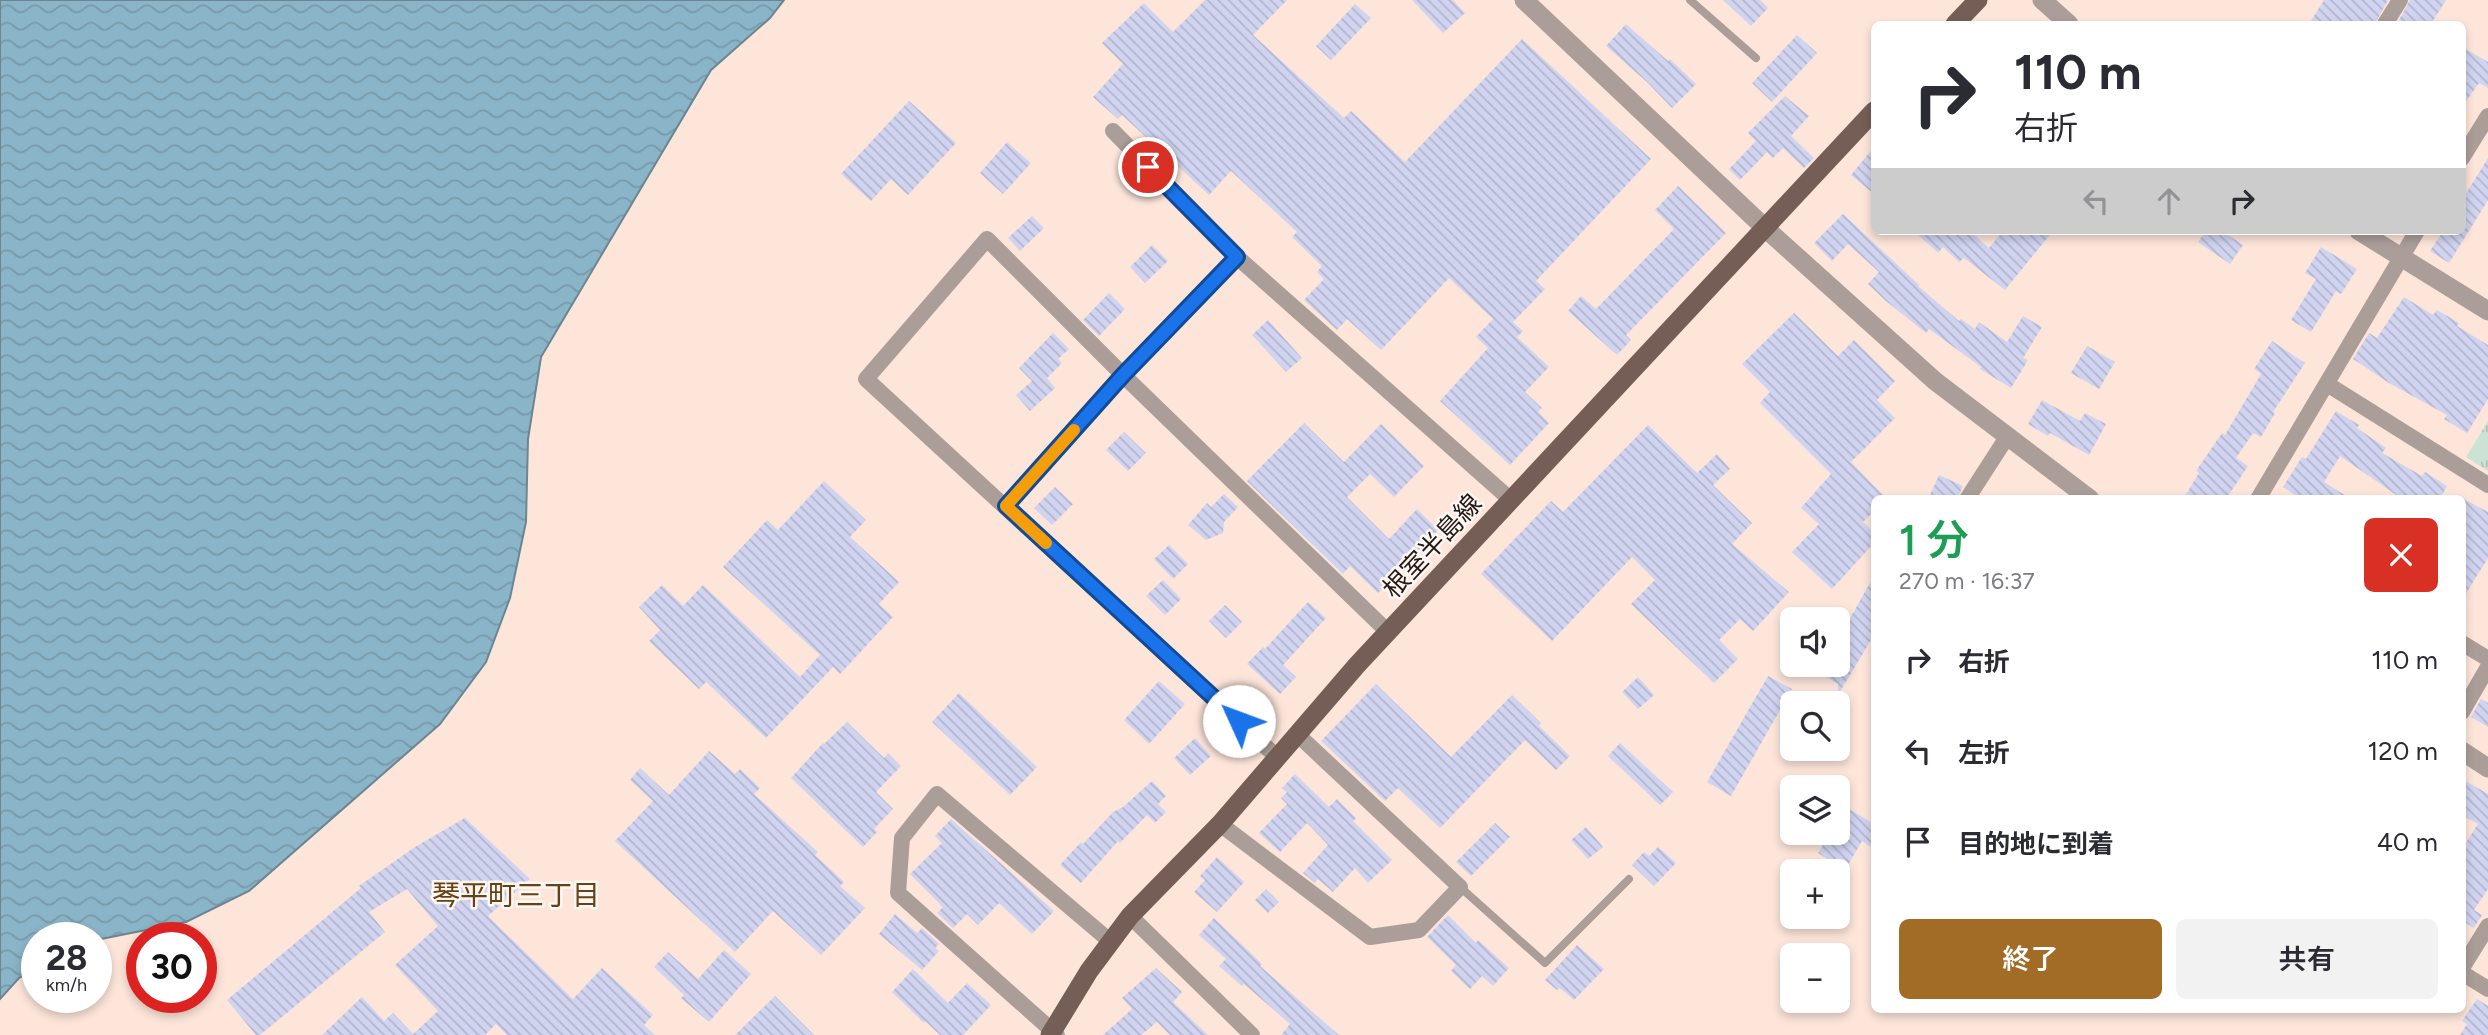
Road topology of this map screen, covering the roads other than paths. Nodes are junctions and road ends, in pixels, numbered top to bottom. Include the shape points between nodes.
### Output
1 (1524, 0) edge
2 (1690, 0) edge
3 (1978, 0) edge
4 (2042, 0) edge
5 (2400, 0) edge
6 (1958, 21) edge
7 (2066, 21) edge
8 (2387, 21) edge
9 (1756, 58) dead end
10 (1871, 114) edge
11 (2486, 125) edge
12 (1112, 131) dead end
13 (2466, 152) edge
14 (1765, 228) junction
15 (2365, 235) edge
16 (2415, 235) edge
17 (1237, 257) junction
18 (2401, 257) junction
19 (2488, 311) edge
20 (1123, 375) junction
21 (2327, 384) junction
22 (2007, 437) junction
23 (2488, 485) edge
24 (1970, 495) edge
25 (2085, 495) edge
26 (2260, 495) edge
27 (1511, 500) junction
28 (1006, 506) junction
29 (1388, 632) junction
30 (2466, 645) edge
31 (2488, 659) edge
32 (2488, 667) edge
33 (2466, 705) edge
34 (1297, 734) junction
35 (2466, 754) edge
36 (1278, 757) junction
37 (2488, 768) edge
38 (1220, 824) junction
39 (1629, 879) dead end
40 (1460, 887) junction
41 (1130, 916) junction
42 (2488, 926) edge
43 (1111, 942) junction
44 (2466, 963) edge
45 (2466, 973) edge
46 (2488, 989) edge
47 (1053, 1033) edge
48 (1252, 1035) edge

1 - 14 street
2 - 9 lane
3 - 6 main road
4 - 7 street
5 - 8 street
10 - 14 main road, 根室半島線
11 - 13 street
12 - 17 street
14 - 22 street via 1935,382
14 - 27 main road, 根室半島線
15 - 18 street
16 - 18 street
17 - 20 street
17 - 27 street
18 - 19 street
18 - 21 street
20 - 28 street
20 - 28 street via 987,239 866,379
20 - 29 street
21 - 23 street
21 - 26 street
22 - 24 street
22 - 25 street
27 - 29 main road, 根室半島線
28 - 36 street
29 - 34 main road, 根室半島線
30 - 31 street
32 - 33 street
34 - 36 main road, 根室半島線
34 - 40 street
35 - 37 street
36 - 38 main road, 根室半島線
38 - 40 street via 1370,937 1419,930
38 - 41 main road, 根室半島線
39 - 40 lane via 1545,963
41 - 43 main road, 根室半島線
41 - 48 street
42 - 44 street
43 - 47 main road, 根室半島線
43 - 47 street via 937,794 902,838 898,894
45 - 46 street

